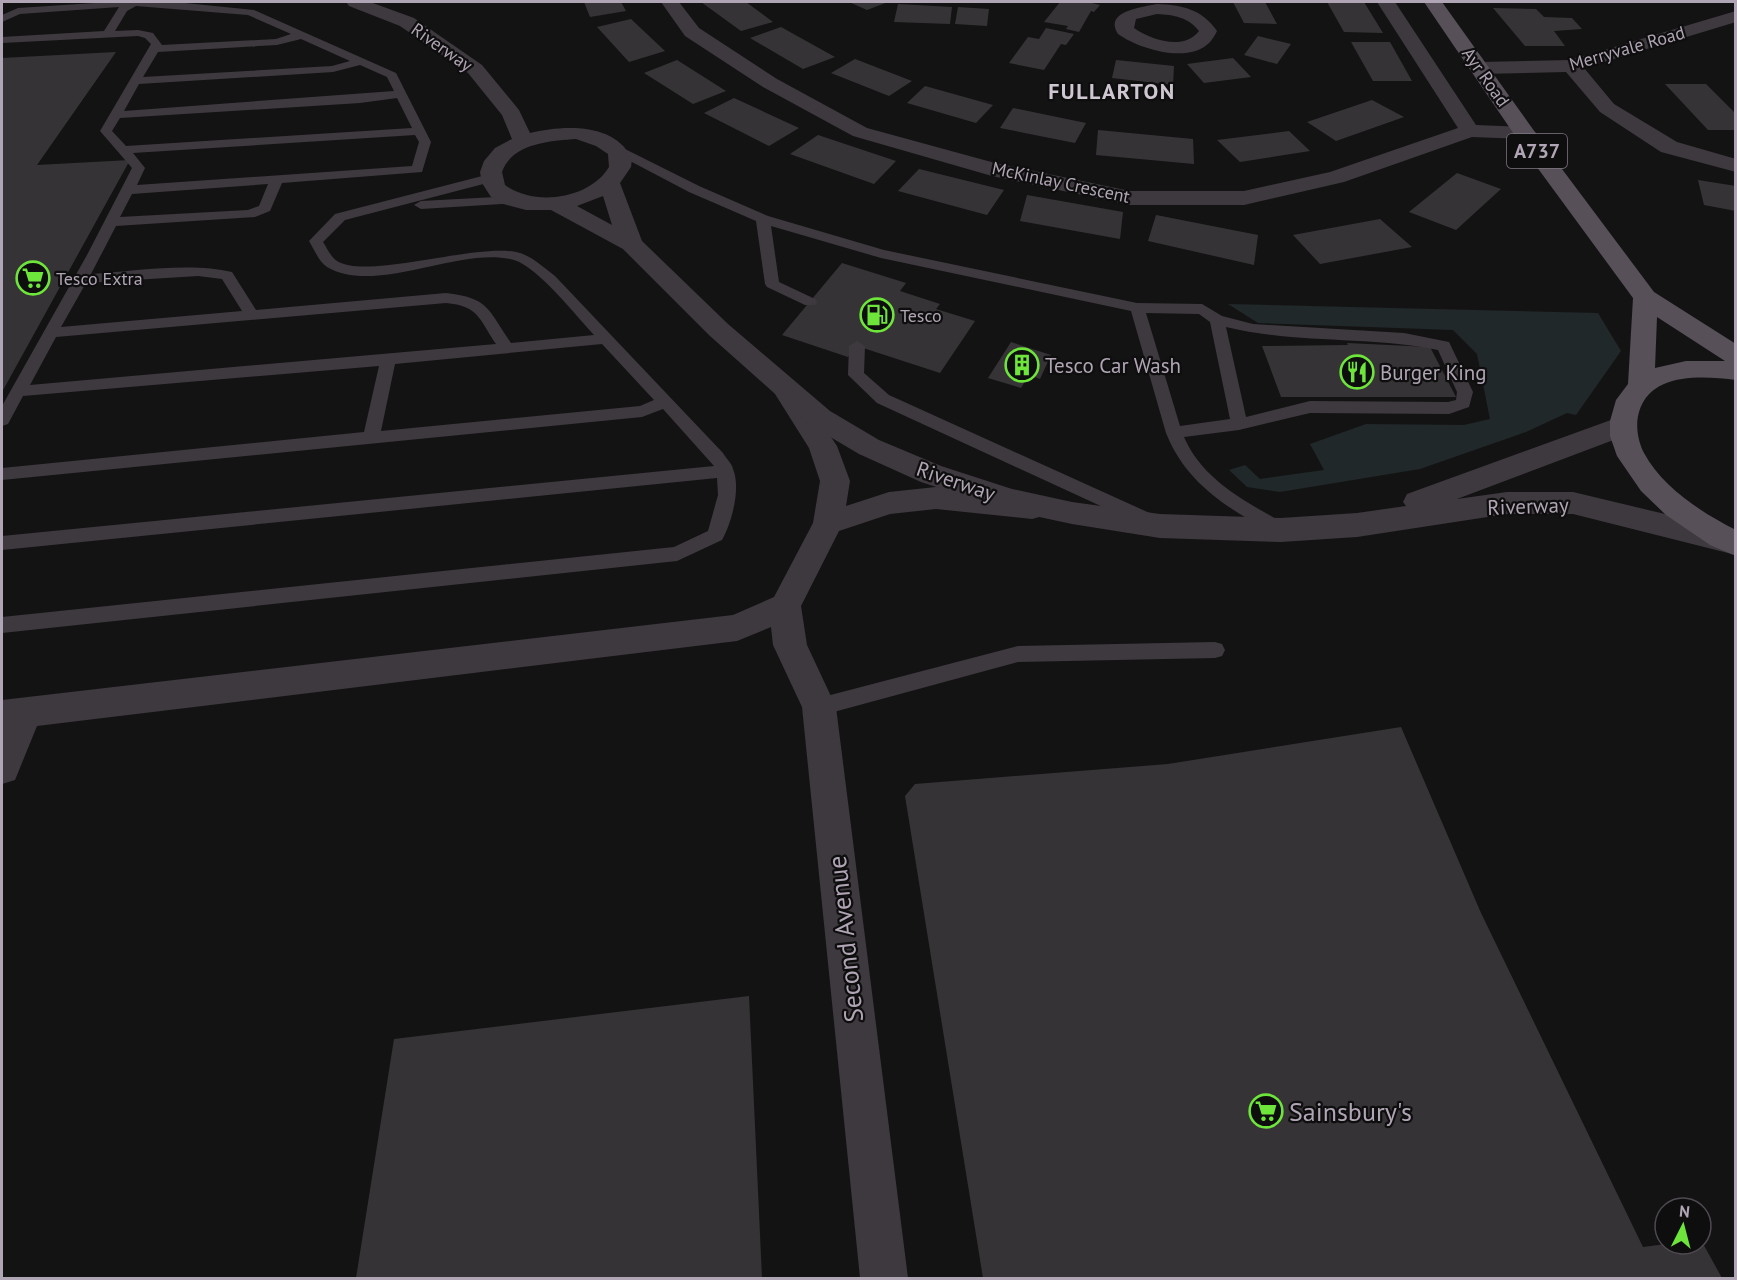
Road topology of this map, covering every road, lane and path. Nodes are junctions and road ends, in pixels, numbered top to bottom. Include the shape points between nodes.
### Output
1 (355, 2) edge
2 (670, 2) edge
3 (1386, 2) edge
4 (1433, 2) edge
5 (134, 3) junction
6 (1736, 16) edge
7 (2, 20) edge
8 (108, 34) junction
9 (301, 35) junction
10 (2, 40) edge
11 (154, 49) junction
12 (361, 61) junction
13 (1571, 66) junction
14 (1480, 68) junction
15 (135, 81) junction
16 (401, 94) junction
17 (512, 114) junction
18 (115, 115) junction
19 (420, 131) junction
20 (1470, 131) junction
21 (1525, 133) junction
22 (555, 134) junction
23 (523, 141) junction
24 (615, 148) junction
25 (123, 150) junction
26 (1736, 166) edge
27 (490, 178) junction
28 (277, 179) junction
29 (609, 183) junction
30 (128, 190) junction
31 (514, 200) junction
32 (554, 203) junction
33 (380, 208) junction
34 (763, 219) junction
35 (111, 222) junction
36 (631, 244) junction
37 (81, 279) junction
38 (1645, 298) junction
39 (810, 302) dead end
40 (1137, 308) junction
41 (252, 316) junction
42 (1216, 320) junction
43 (50, 333) junction
44 (605, 339) junction
45 (857, 346) dead end
46 (507, 349) junction
47 (1736, 356) edge
48 (388, 360) junction
49 (1736, 371) edge
50 (781, 383) junction
51 (1641, 385) junction
52 (18, 391) junction
53 (666, 402) junction
54 (2, 420) edge
55 (1239, 424) junction
56 (1622, 426) junction
57 (1174, 433) junction
58 (371, 437) junction
59 (726, 471) junction
60 (2, 474) edge
61 (1072, 513) junction
62 (828, 523) junction
63 (1357, 525) junction
64 (1160, 526) junction
65 (1281, 530) junction
66 (2, 543) edge
67 (1734, 543) edge
68 (785, 606) junction
69 (2, 625) edge
70 (1215, 650) dead end
71 (819, 707) junction
72 (13, 713) edge
73 (2, 768) edge
74 (884, 1278) edge

1 - 17 street, Riverway via 407,22 475,69
2 - 20 street, McKinlay Crescent via 692,32 770,83 860,132 992,169 1130,198 1244,198 1336,177
3 - 20 street, Ayr Road
4 - 14 main road, Ayr Road / A737
5 - 7 lane via 18,11
5 - 8 lane via 123,9
5 - 9 lane via 250,12
6 - 13 street, Merryvale Road
8 - 10 lane
8 - 11 lane via 149,35 157,44
9 - 11 lane via 277,42
9 - 12 lane
11 - 15 lane
12 - 15 lane via 333,69
12 - 16 lane via 392,75
13 - 14 street, Merryvale Road
13 - 26 street via 1607,108 1670,147
14 - 21 main road, Ayr Road / A737
15 - 18 lane
16 - 18 lane
16 - 19 lane
17 - 22 street, Riverway
17 - 23 street, Riverway
18 - 25 lane via 106,131
19 - 25 lane
19 - 28 lane via 425,142 417,169
20 - 21 street, McKinlay Crescent
21 - 38 main road, Ayr Road / A737
22 - 23 street
22 - 24 street via 576,133 602,139
23 - 27 street via 501,154 492,166
24 - 29 street via 621,159 619,171
24 - 34 lane
25 - 30 lane via 139,168
27 - 31 street via 499,192
27 - 33 lane
28 - 30 lane
28 - 35 lane via 265,208 250,214
29 - 32 street via 577,199
29 - 36 street, Riverway
30 - 35 lane
31 - 32 street
31 - 33 lane
32 - 36 street, Riverway
33 - 44 lane via 340,216 315,241 332,264 362,273 472,255 514,256 549,279
34 - 39 lane via 772,284
34 - 40 lane via 881,254
35 - 37 lane
36 - 50 street, Riverway via 719,330
37 - 41 lane via 198,272 227,275
37 - 43 lane
38 - 47 main road, A737
38 - 51 main road
40 - 42 lane via 1202,309
40 - 57 lane
41 - 43 lane
41 - 46 lane via 446,298 467,300 477,305
42 - 55 lane
42 - 55 lane via 1253,329 1436,343 1444,346 1465,392 1463,403 1449,408 1310,407
43 - 52 lane
44 - 46 lane
44 - 53 lane
45 - 64 lane via 856,375 883,399
46 - 48 lane
48 - 52 lane
48 - 58 lane
49 - 51 main road via 1672,371
50 - 61 street, Riverway via 820,418 869,447 931,474 1011,500
50 - 62 street via 823,446 835,481
51 - 56 main road via 1626,403
52 - 54 lane
53 - 58 lane via 642,411
53 - 59 lane
55 - 57 lane
56 - 63 street, Riverway
56 - 67 main road via 1631,455 1653,486 1687,516
57 - 65 lane via 1179,451 1215,491
58 - 60 lane
59 - 66 lane
59 - 69 lane via 726,500 716,535 677,554
61 - 62 street via 936,498 889,503
61 - 64 street, Riverway
62 - 68 street
63 - 65 street, Riverway
63 - 67 street, Riverway via 1507,503 1573,503
64 - 65 street, Riverway
68 - 71 street, Second Avenue via 790,645
68 - 72 street via 737,628
70 - 71 lane via 1018,654
71 - 74 street, Second Avenue
72 - 73 street

